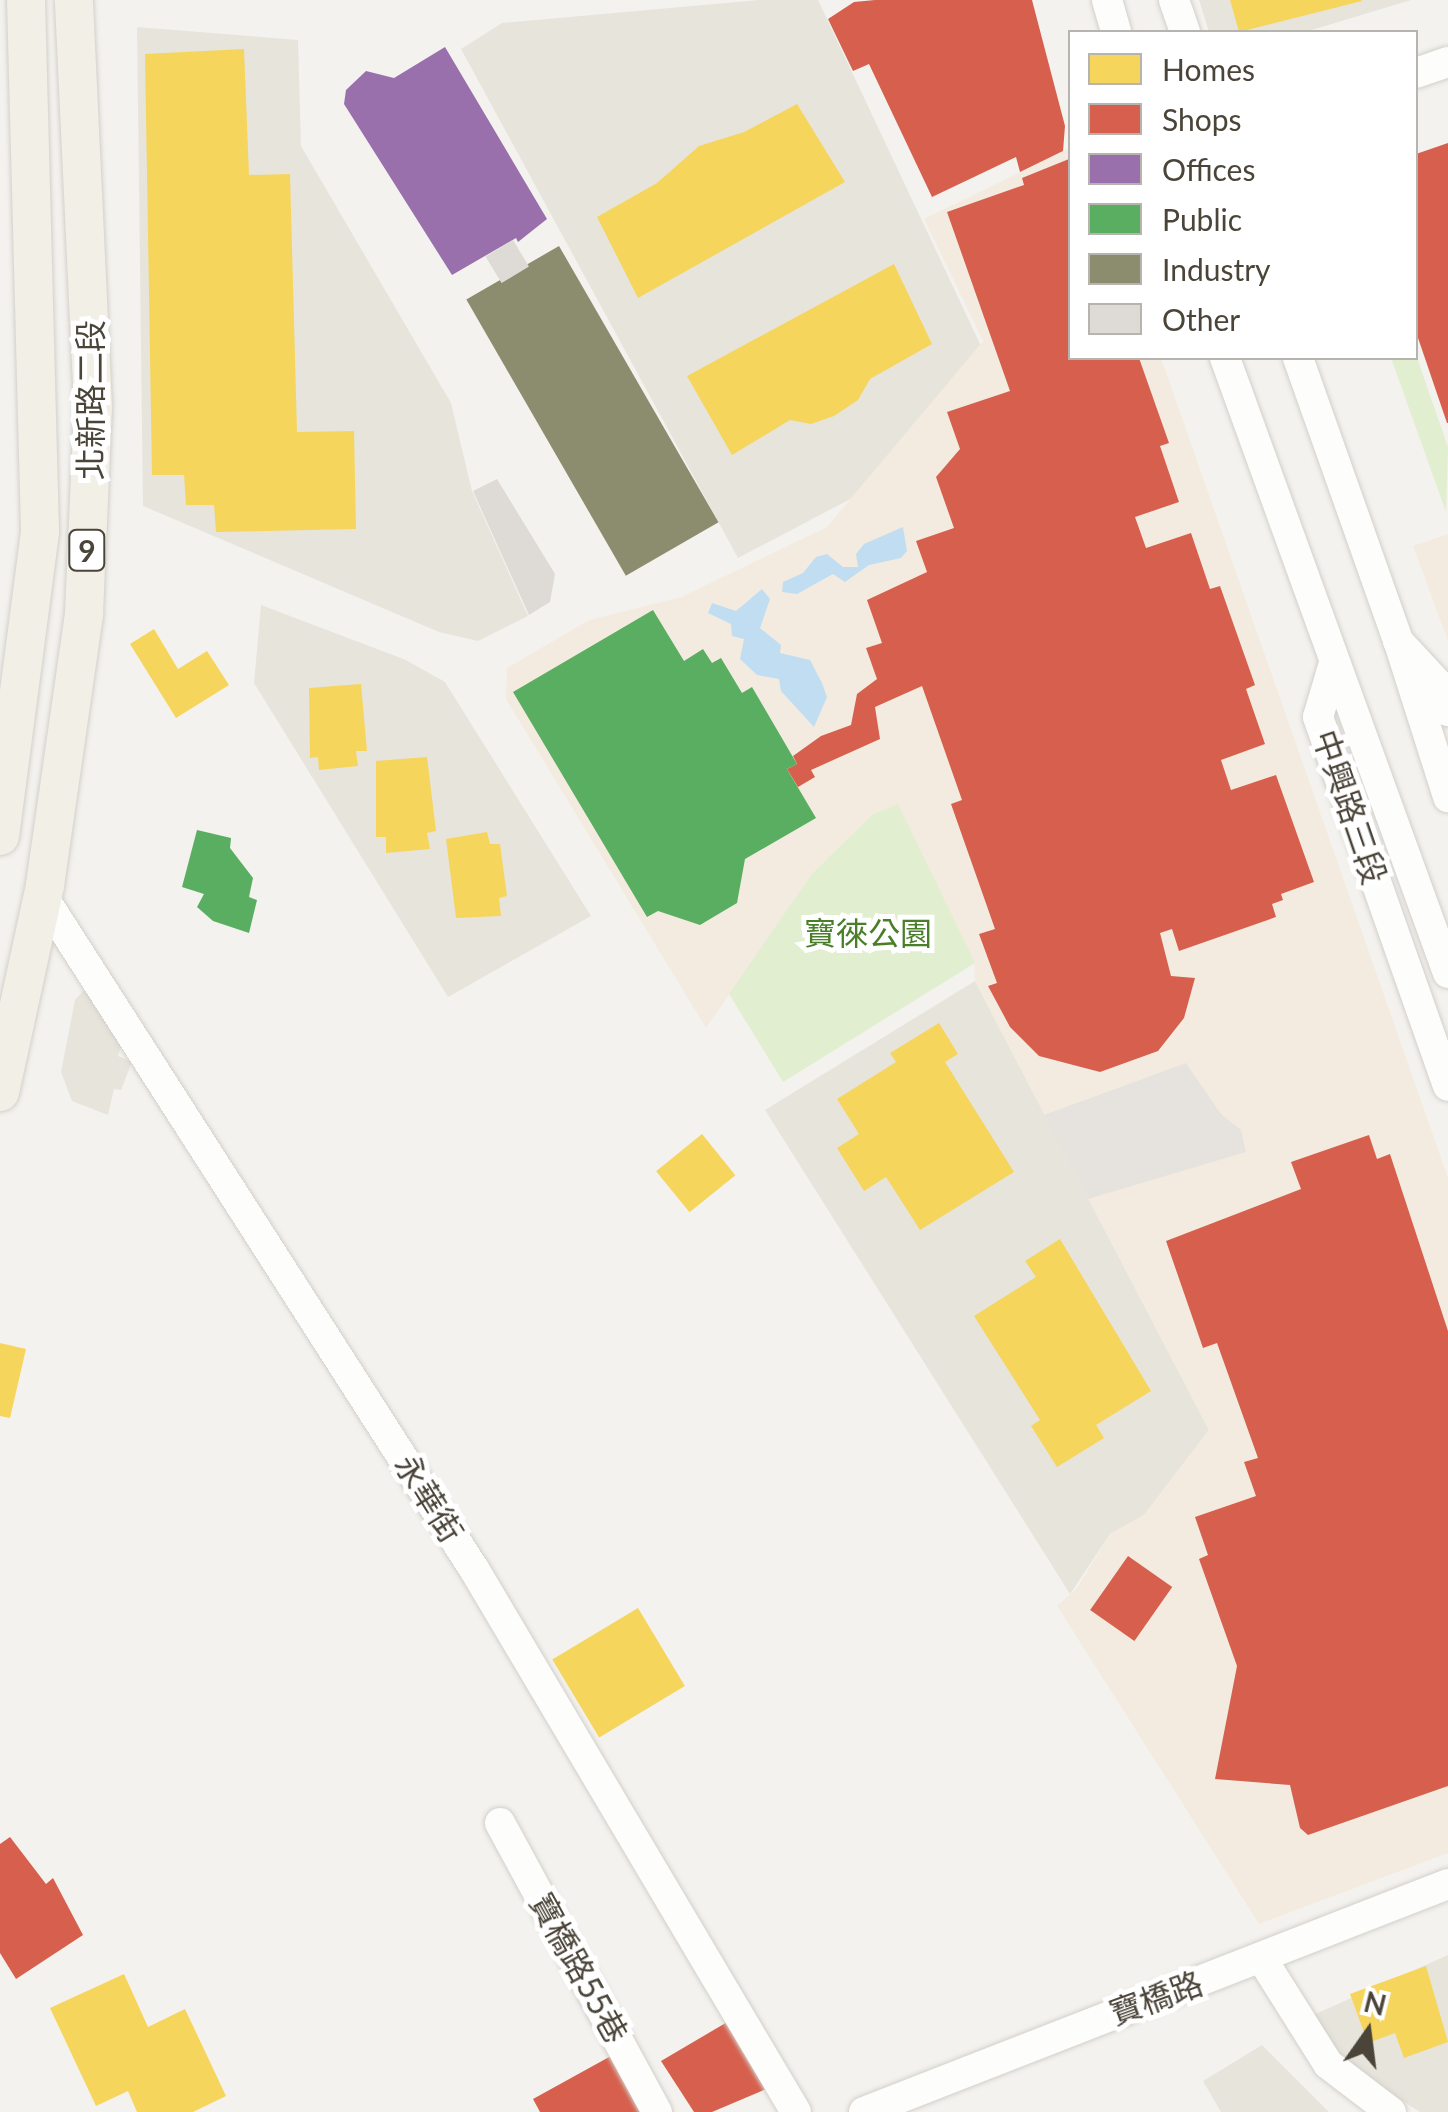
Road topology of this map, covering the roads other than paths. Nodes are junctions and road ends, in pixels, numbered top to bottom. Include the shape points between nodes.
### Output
1 (26, 0) edge
2 (74, 0) edge
3 (1107, 0) edge
4 (1174, 0) edge
5 (1115, 30) edge
6 (1185, 30) edge
7 (1448, 62) edge
8 (1418, 72) edge
9 (1227, 360) edge
10 (1299, 360) edge
11 (1398, 641) junction
12 (1334, 663) junction
13 (1448, 710) edge
14 (1448, 797) edge
15 (0, 836) edge
16 (43, 897) junction
17 (1448, 973) edge
18 (1448, 1086) edge
19 (0, 1092) edge
20 (500, 1823) dead end
21 (1448, 1884) edge
22 (1262, 1959) junction
23 (657, 2112) edge
24 (796, 2112) edge
25 (864, 2112) edge
26 (1390, 2112) edge

1 - 15 main road, 北新路二段 / 9 via 40,531
2 - 16 main road, 北新路二段 / 9 via 93,406 84,613
3 - 5 street
4 - 6 street
7 - 8 street
9 - 12 street
10 - 11 street
11 - 13 street via 1438,684
11 - 14 street
12 - 17 street
12 - 18 street, 中興路三段 via 1318,717
16 - 19 main road, 北新路二段 / 9
16 - 24 street, 永華街 via 474,1569
20 - 23 street, 寶橋路55巷
21 - 22 street, 寶橋路
22 - 25 street, 寶橋路
22 - 26 street via 1328,2064

